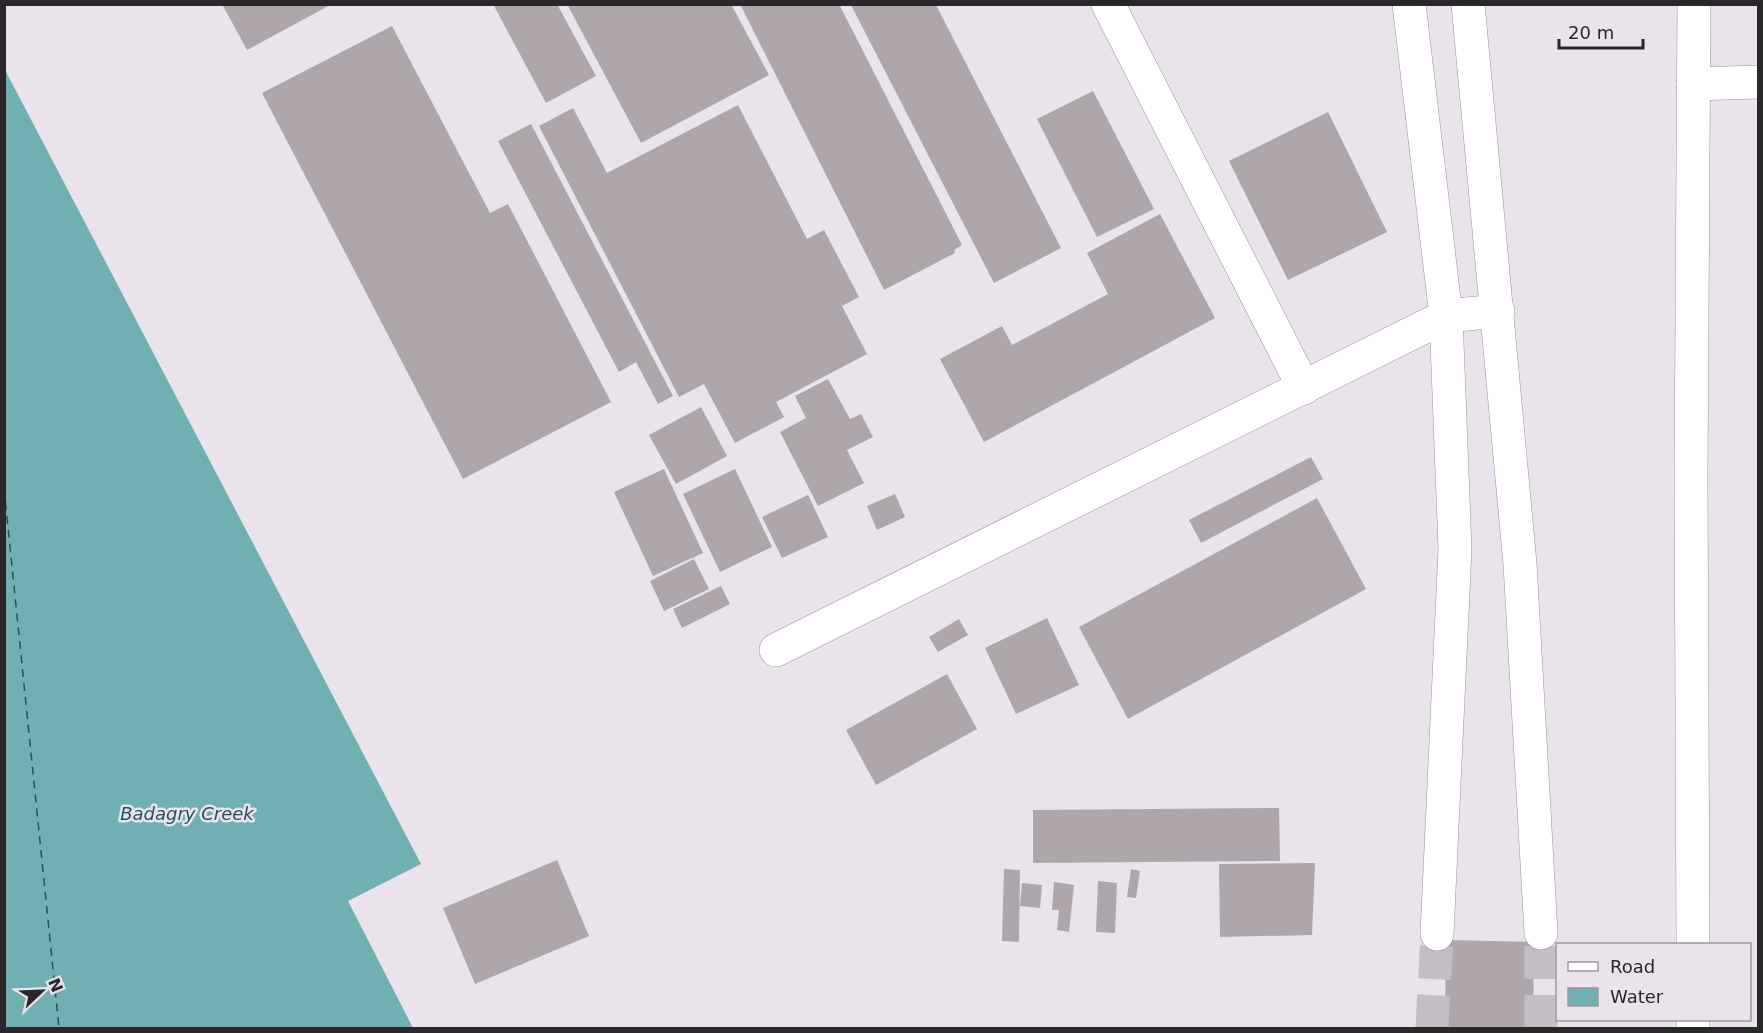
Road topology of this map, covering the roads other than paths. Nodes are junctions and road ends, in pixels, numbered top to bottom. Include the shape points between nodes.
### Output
1 (1108, 4) edge
2 (1409, 4) edge
3 (1468, 4) edge
4 (1694, 4) edge
5 (1758, 82) edge
6 (1693, 84) junction
7 (1498, 311) junction
8 (1446, 316) junction
9 (1304, 388) junction
10 (776, 650) dead end
11 (1541, 933) tunnel mouth
12 (1437, 934) tunnel mouth
13 (1693, 943) edge

1 - 9 street
2 - 8 street
3 - 7 street
4 - 6 street
5 - 6 street
6 - 13 street
7 - 8 street
7 - 11 street via 1520,564
8 - 9 street
8 - 12 street via 1455,549
9 - 10 street

